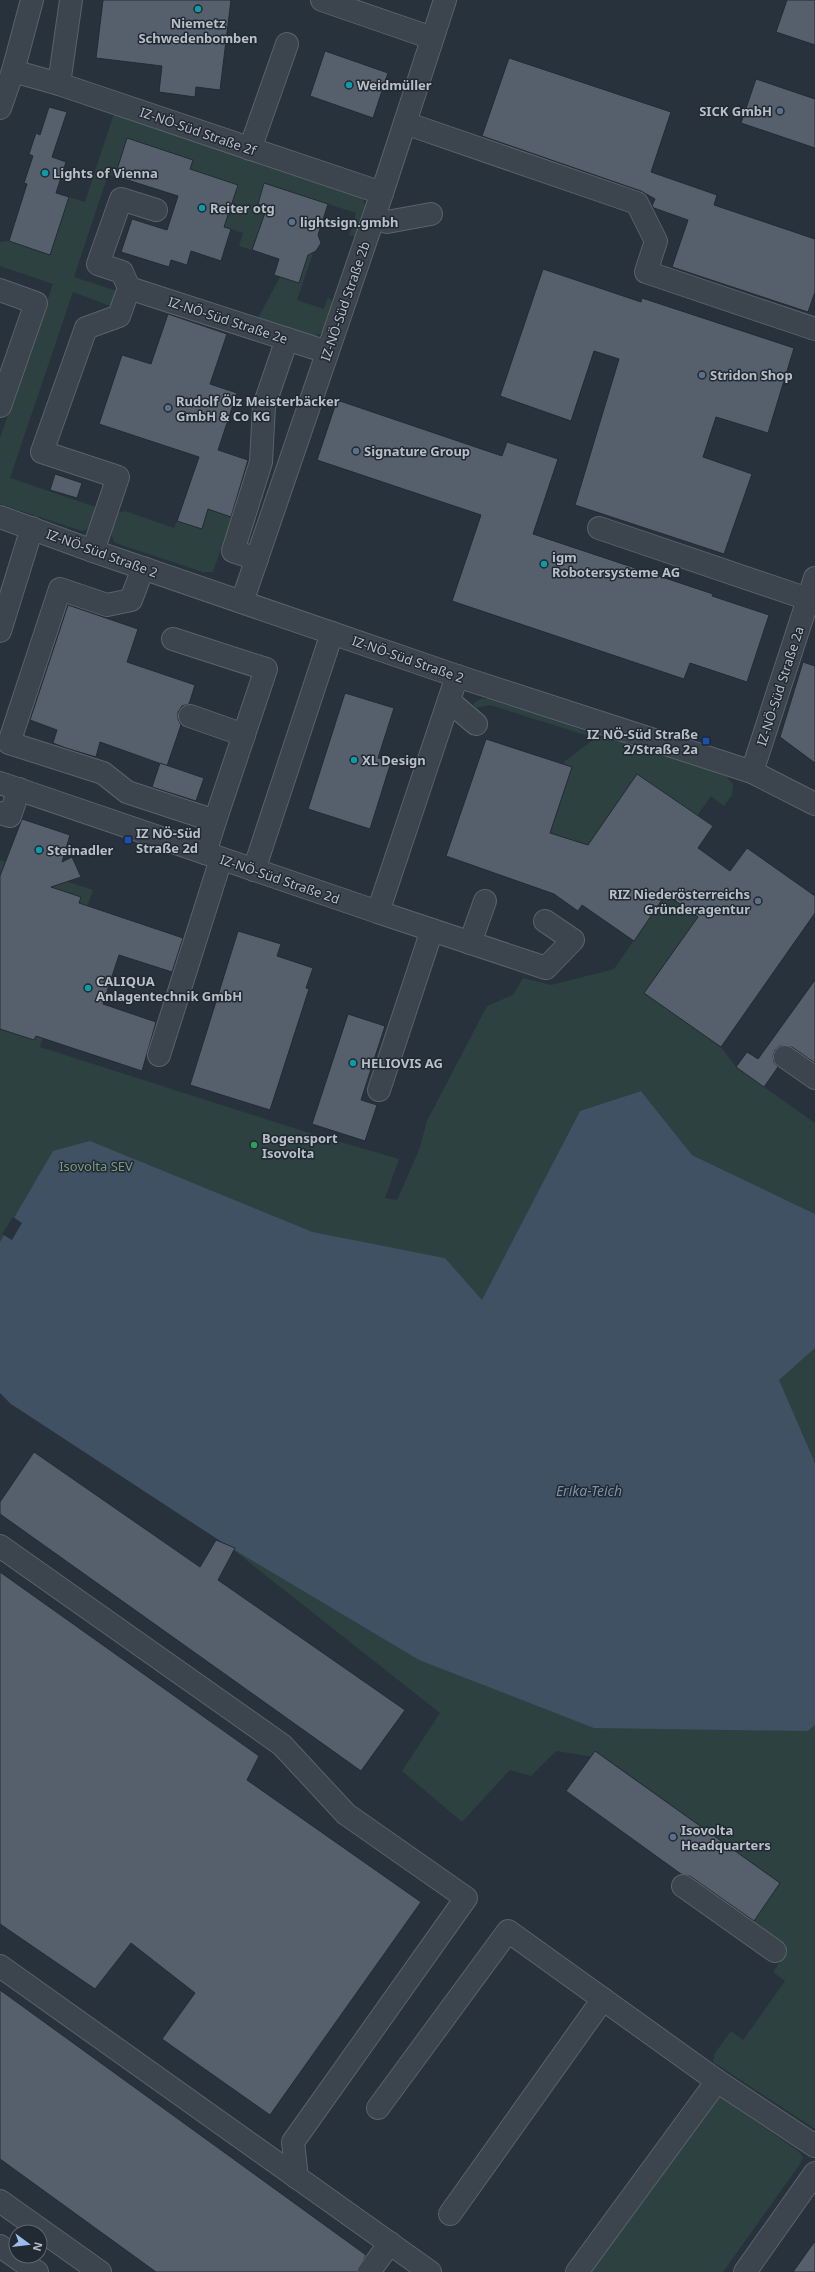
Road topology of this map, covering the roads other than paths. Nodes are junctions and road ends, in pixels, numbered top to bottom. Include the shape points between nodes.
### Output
1 (32, 0) edge
2 (72, 0) edge
3 (322, 0) edge
4 (445, 0) edge
5 (432, 38) junction
6 (287, 44) dead end
7 (13, 71) junction
8 (59, 84) junction
9 (0, 107) edge
10 (405, 123) junction
11 (250, 149) junction
12 (382, 193) junction
13 (156, 210) dead end
14 (431, 214) dead end
15 (374, 217) junction
16 (129, 288) junction
17 (0, 290) edge
18 (815, 329) edge
19 (287, 339) junction
20 (327, 352) junction
21 (0, 406) edge
22 (0, 516) edge
23 (32, 528) junction
24 (598, 528) dead end
25 (93, 551) junction
26 (257, 559) junction
27 (143, 568) junction
28 (815, 578) edge
29 (808, 599) junction
30 (242, 602) junction
31 (0, 631) edge
32 (332, 633) junction
33 (173, 640) dead end
34 (457, 676) junction
35 (449, 701) junction
36 (190, 716) dead end
37 (476, 724) dead end
38 (244, 735) junction
39 (752, 772) junction
40 (9, 786) edge
41 (127, 792) junction
42 (815, 804) edge
43 (0, 812) edge
44 (215, 821) junction
45 (117, 823) junction
46 (213, 856) junction
47 (254, 870) junction
48 (485, 901) dead end
49 (378, 912) junction
50 (545, 921) dead end
51 (432, 930) junction
52 (470, 943) junction
53 (159, 1055) dead end
54 (785, 1056) dead end
55 (815, 1078) edge
56 (379, 1090) dead end
57 (0, 1546) edge
58 (683, 1886) dead end
59 (775, 1951) dead end
60 (0, 1966) edge
61 (603, 1999) junction
62 (717, 2081) junction
63 (378, 2108) dead end
64 (815, 2146) edge
65 (815, 2173) edge
66 (297, 2178) junction
67 (0, 2201) edge
68 (450, 2214) dead end
69 (390, 2243) junction
70 (0, 2246) edge
71 (37, 2272) edge
72 (100, 2272) edge
73 (369, 2272) edge
74 (430, 2272) edge
75 (578, 2272) edge
76 (745, 2272) edge

1 - 7 street
2 - 8 street
3 - 5 street
4 - 5 street, IZ-NÖ-Süd Straße 2b
5 - 10 street, IZ-NÖ-Süd Straße 2b
6 - 11 street
7 - 8 street, IZ-NÖ-Süd Straße 2f
7 - 9 street
8 - 11 street, IZ-NÖ-Süd Straße 2f
10 - 12 street, IZ-NÖ-Süd Straße 2b
10 - 18 street via 637,204 656,241 646,272
11 - 12 street, IZ-NÖ-Süd Straße 2f
12 - 15 street, IZ-NÖ-Süd Straße 2b
13 - 16 street via 121,199 98,264 122,272
14 - 15 street via 388,222
15 - 20 street, IZ-NÖ-Süd Straße 2b
16 - 19 street, IZ-NÖ-Süd Straße 2e
16 - 25 street via 119,316 86,328 42,452 118,477
17 - 21 street via 36,303
19 - 20 street, IZ-NÖ-Süd Straße 2e
19 - 26 street via 264,406 261,462 232,551
20 - 26 street, IZ-NÖ-Süd Straße 2b
22 - 23 street, IZ-NÖ-Süd Straße 2
23 - 25 street, IZ-NÖ-Süd Straße 2
23 - 31 street
24 - 29 street
25 - 27 street, IZ-NÖ-Süd Straße 2
26 - 30 street, IZ-NÖ-Süd Straße 2b
27 - 30 street, IZ-NÖ-Süd Straße 2
27 - 41 street via 131,600 108,605 60,589 9,743 104,773
28 - 29 street, IZ-NÖ-Süd Straße 2a
29 - 39 street, IZ-NÖ-Süd Straße 2a
30 - 32 street, IZ-NÖ-Süd Straße 2
32 - 34 street, IZ-NÖ-Süd Straße 2
32 - 47 street
33 - 38 street via 266,669
34 - 35 street
34 - 39 street, IZ-NÖ-Süd Straße 2
35 - 37 street
35 - 49 street
36 - 38 street
38 - 44 street
39 - 42 street, IZ-NÖ-Süd Straße 2
40 - 43 street via 10,816
40 - 45 street, IZ-NÖ-Süd Straße 2d
41 - 44 street
41 - 45 street
44 - 46 street
45 - 46 street, IZ-NÖ-Süd Straße 2d
46 - 47 street, IZ-NÖ-Süd Straße 2d
46 - 53 street
47 - 49 street, IZ-NÖ-Süd Straße 2d
48 - 52 street
49 - 51 street, IZ-NÖ-Süd Straße 2d
50 - 52 street, IZ-NÖ-Süd Straße 2d via 573,940 546,968
51 - 52 street, IZ-NÖ-Süd Straße 2d
51 - 56 street
54 - 55 street
57 - 66 street via 282,1746 346,1814 466,1898 293,2142
58 - 59 street
60 - 66 street
61 - 62 street
61 - 63 street via 508,1931
61 - 68 street
62 - 64 street
62 - 75 street
65 - 76 street
66 - 69 street
67 - 72 street
69 - 73 street
69 - 74 street
70 - 71 street

